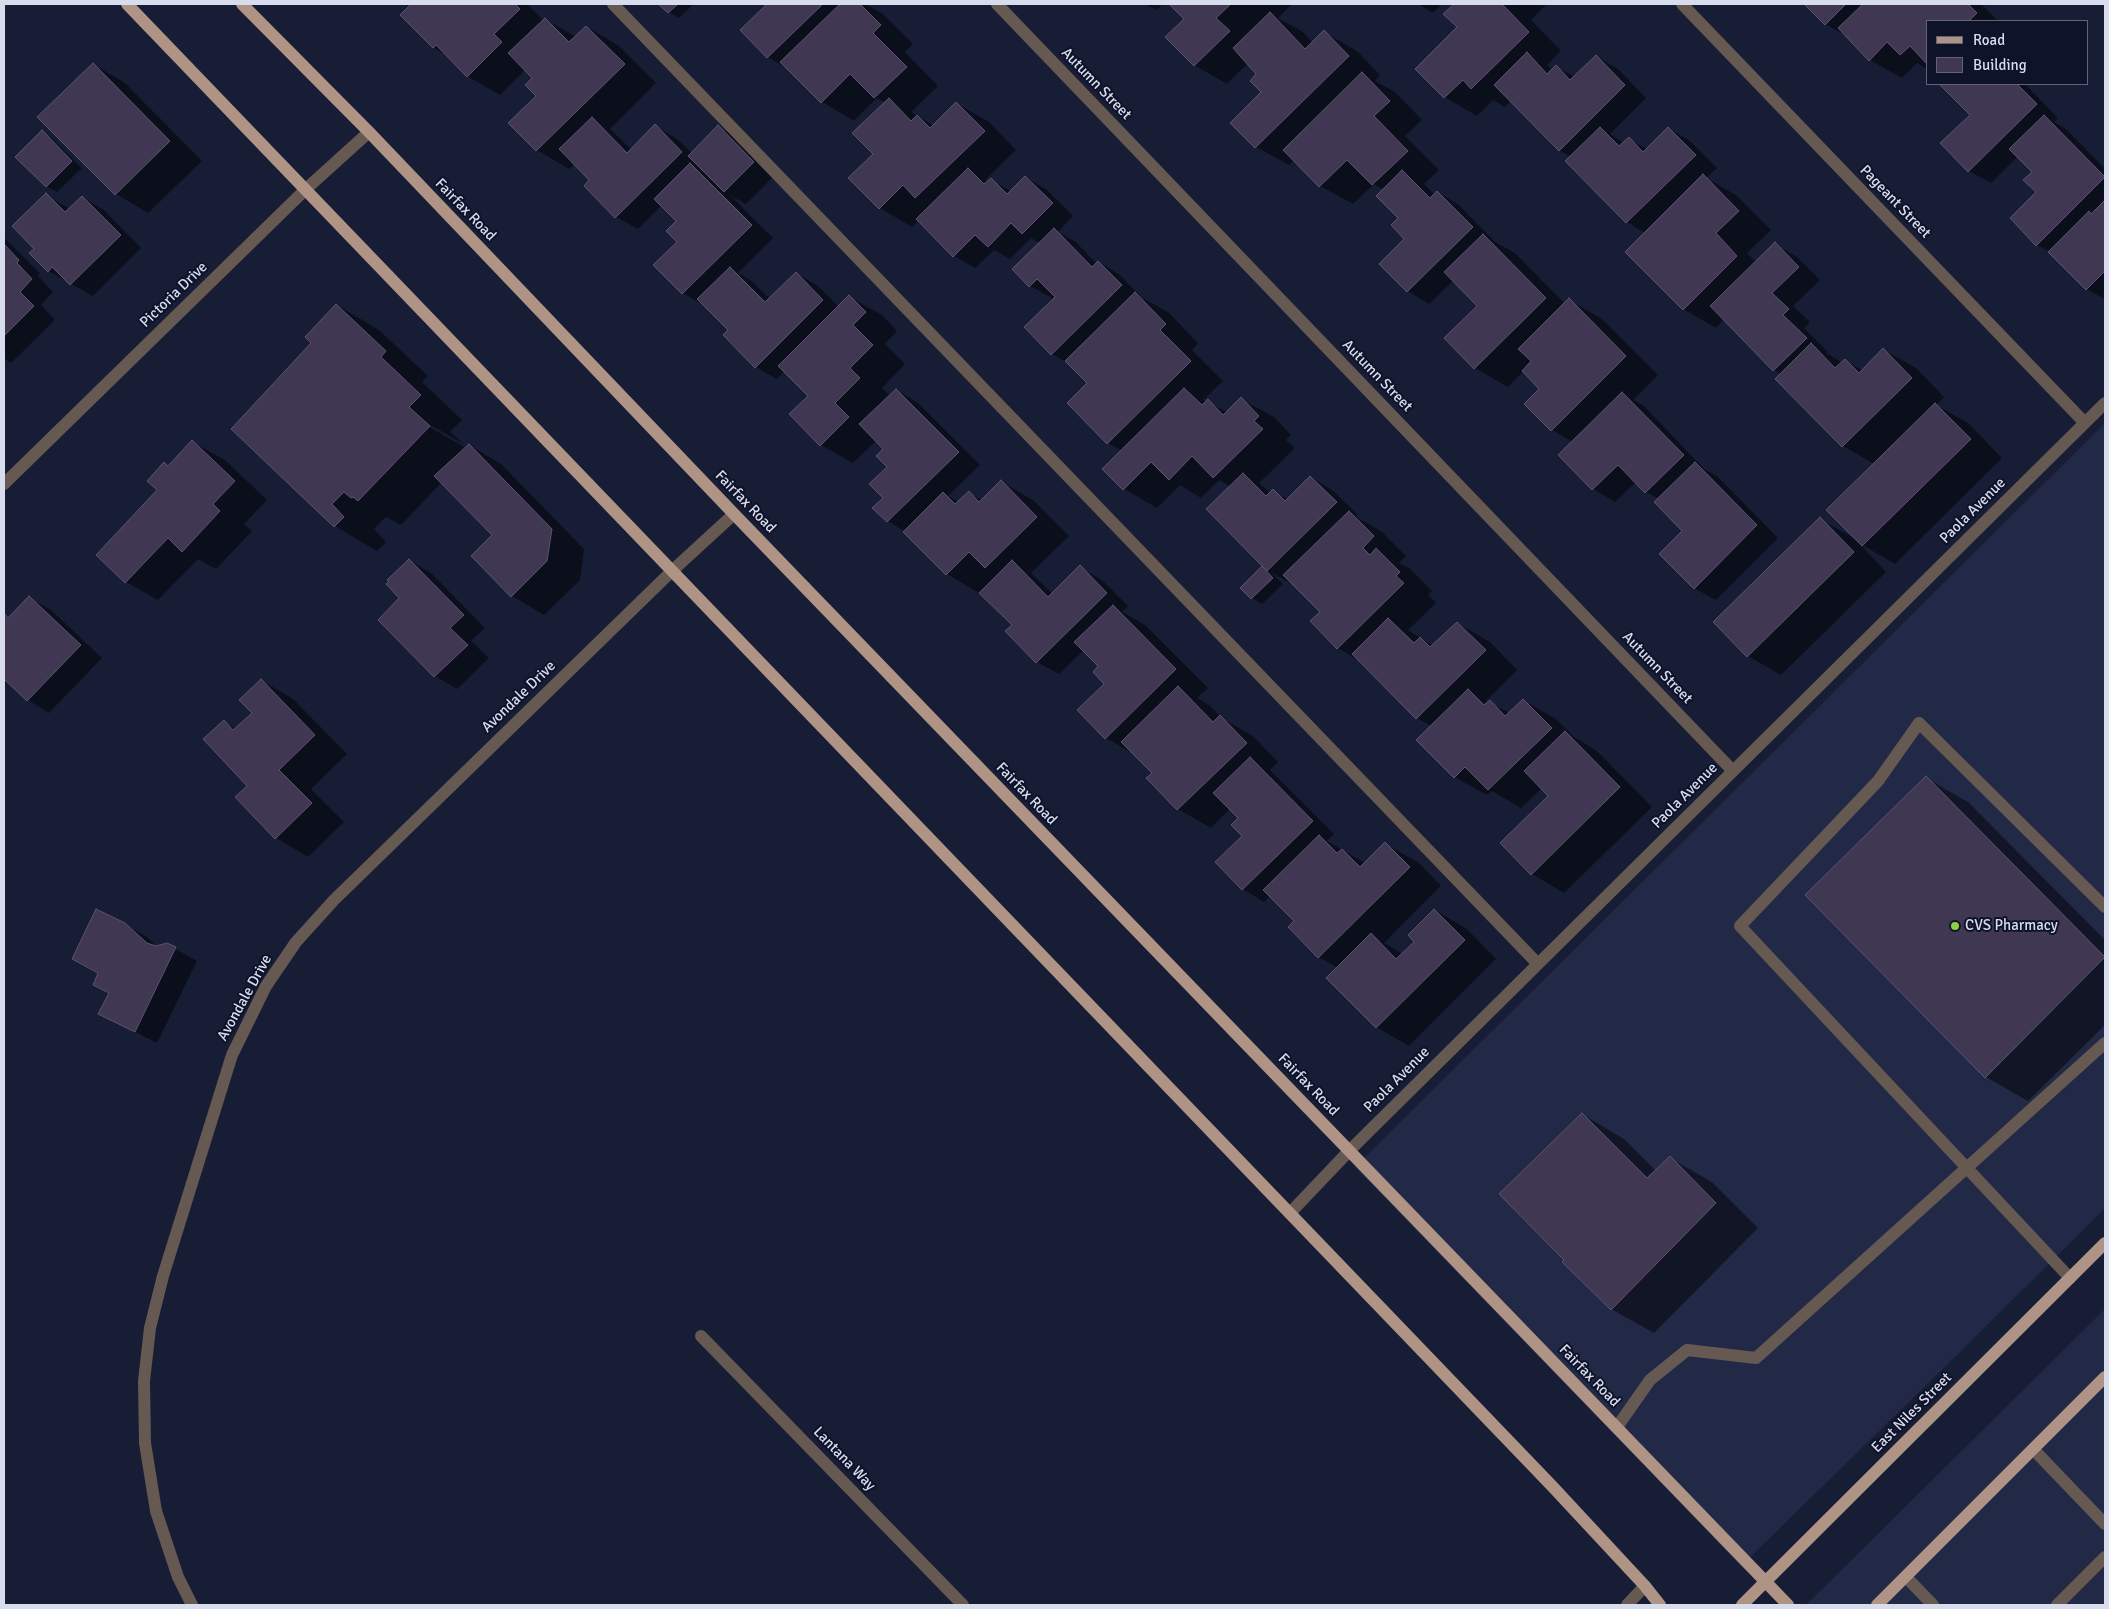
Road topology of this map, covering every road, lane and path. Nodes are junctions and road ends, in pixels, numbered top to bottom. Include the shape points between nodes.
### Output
1 (127, 4) edge
2 (242, 4) edge
3 (613, 4) edge
4 (997, 4) edge
5 (1682, 4) edge
6 (369, 132) junction
7 (306, 189) junction
8 (2105, 403) edge
9 (2085, 423) junction
10 (4, 484) edge
11 (734, 514) junction
12 (673, 570) junction
13 (1734, 771) junction
14 (2105, 907) edge
15 (1538, 964) junction
16 (2105, 1043) edge
17 (1349, 1151) junction
18 (1967, 1167) junction
19 (1290, 1213) junction
20 (2105, 1243) edge
21 (2070, 1278) junction
22 (702, 1336) dead end
23 (2105, 1377) edge
24 (1617, 1427) junction
25 (2033, 1449) junction
26 (2105, 1524) edge
27 (2105, 1557) edge
28 (1906, 1577) junction
29 (1765, 1582) junction
30 (1645, 1586) junction
31 (192, 1605) edge
32 (963, 1605) edge
33 (1627, 1605) edge
34 (1660, 1605) edge
35 (1742, 1605) edge
36 (1788, 1605) edge
37 (1877, 1605) edge
38 (1933, 1605) edge
39 (2057, 1605) edge

1 - 7 main road
2 - 6 main road, Fairfax Road
3 - 15 street
4 - 13 street, Autumn Street
5 - 9 street, Pageant Street
6 - 7 street, Pictoria Drive
6 - 11 main road, Fairfax Road
7 - 10 street, Pictoria Drive
7 - 12 main road
8 - 9 street, Paola Avenue
9 - 13 street, Paola Avenue
11 - 12 street, Avondale Drive
11 - 17 main road, Fairfax Road
12 - 19 main road
12 - 31 street, Avondale Drive via 334,900 296,942 266,986 232,1055 163,1276 150,1328 144,1381 145,1443 156,1511 178,1577
13 - 15 street, Paola Avenue
14 - 18 street via 1919,723 1878,781 1740,926
15 - 17 street, Paola Avenue
16 - 18 street
17 - 19 street, Paola Avenue
17 - 24 main road, Fairfax Road
18 - 21 street
18 - 24 street via 1756,1358 1687,1350 1650,1380
19 - 30 main road
20 - 21 main road, East Niles Street
21 - 29 main road, East Niles Street
22 - 32 street, Lantana Way
23 - 25 main road
24 - 29 main road, Fairfax Road
25 - 26 street
25 - 28 main road
27 - 39 street
28 - 37 main road
28 - 38 street
29 - 35 main road, East Niles Street
29 - 36 main road, Fairfax Road
30 - 33 street
30 - 34 main road

